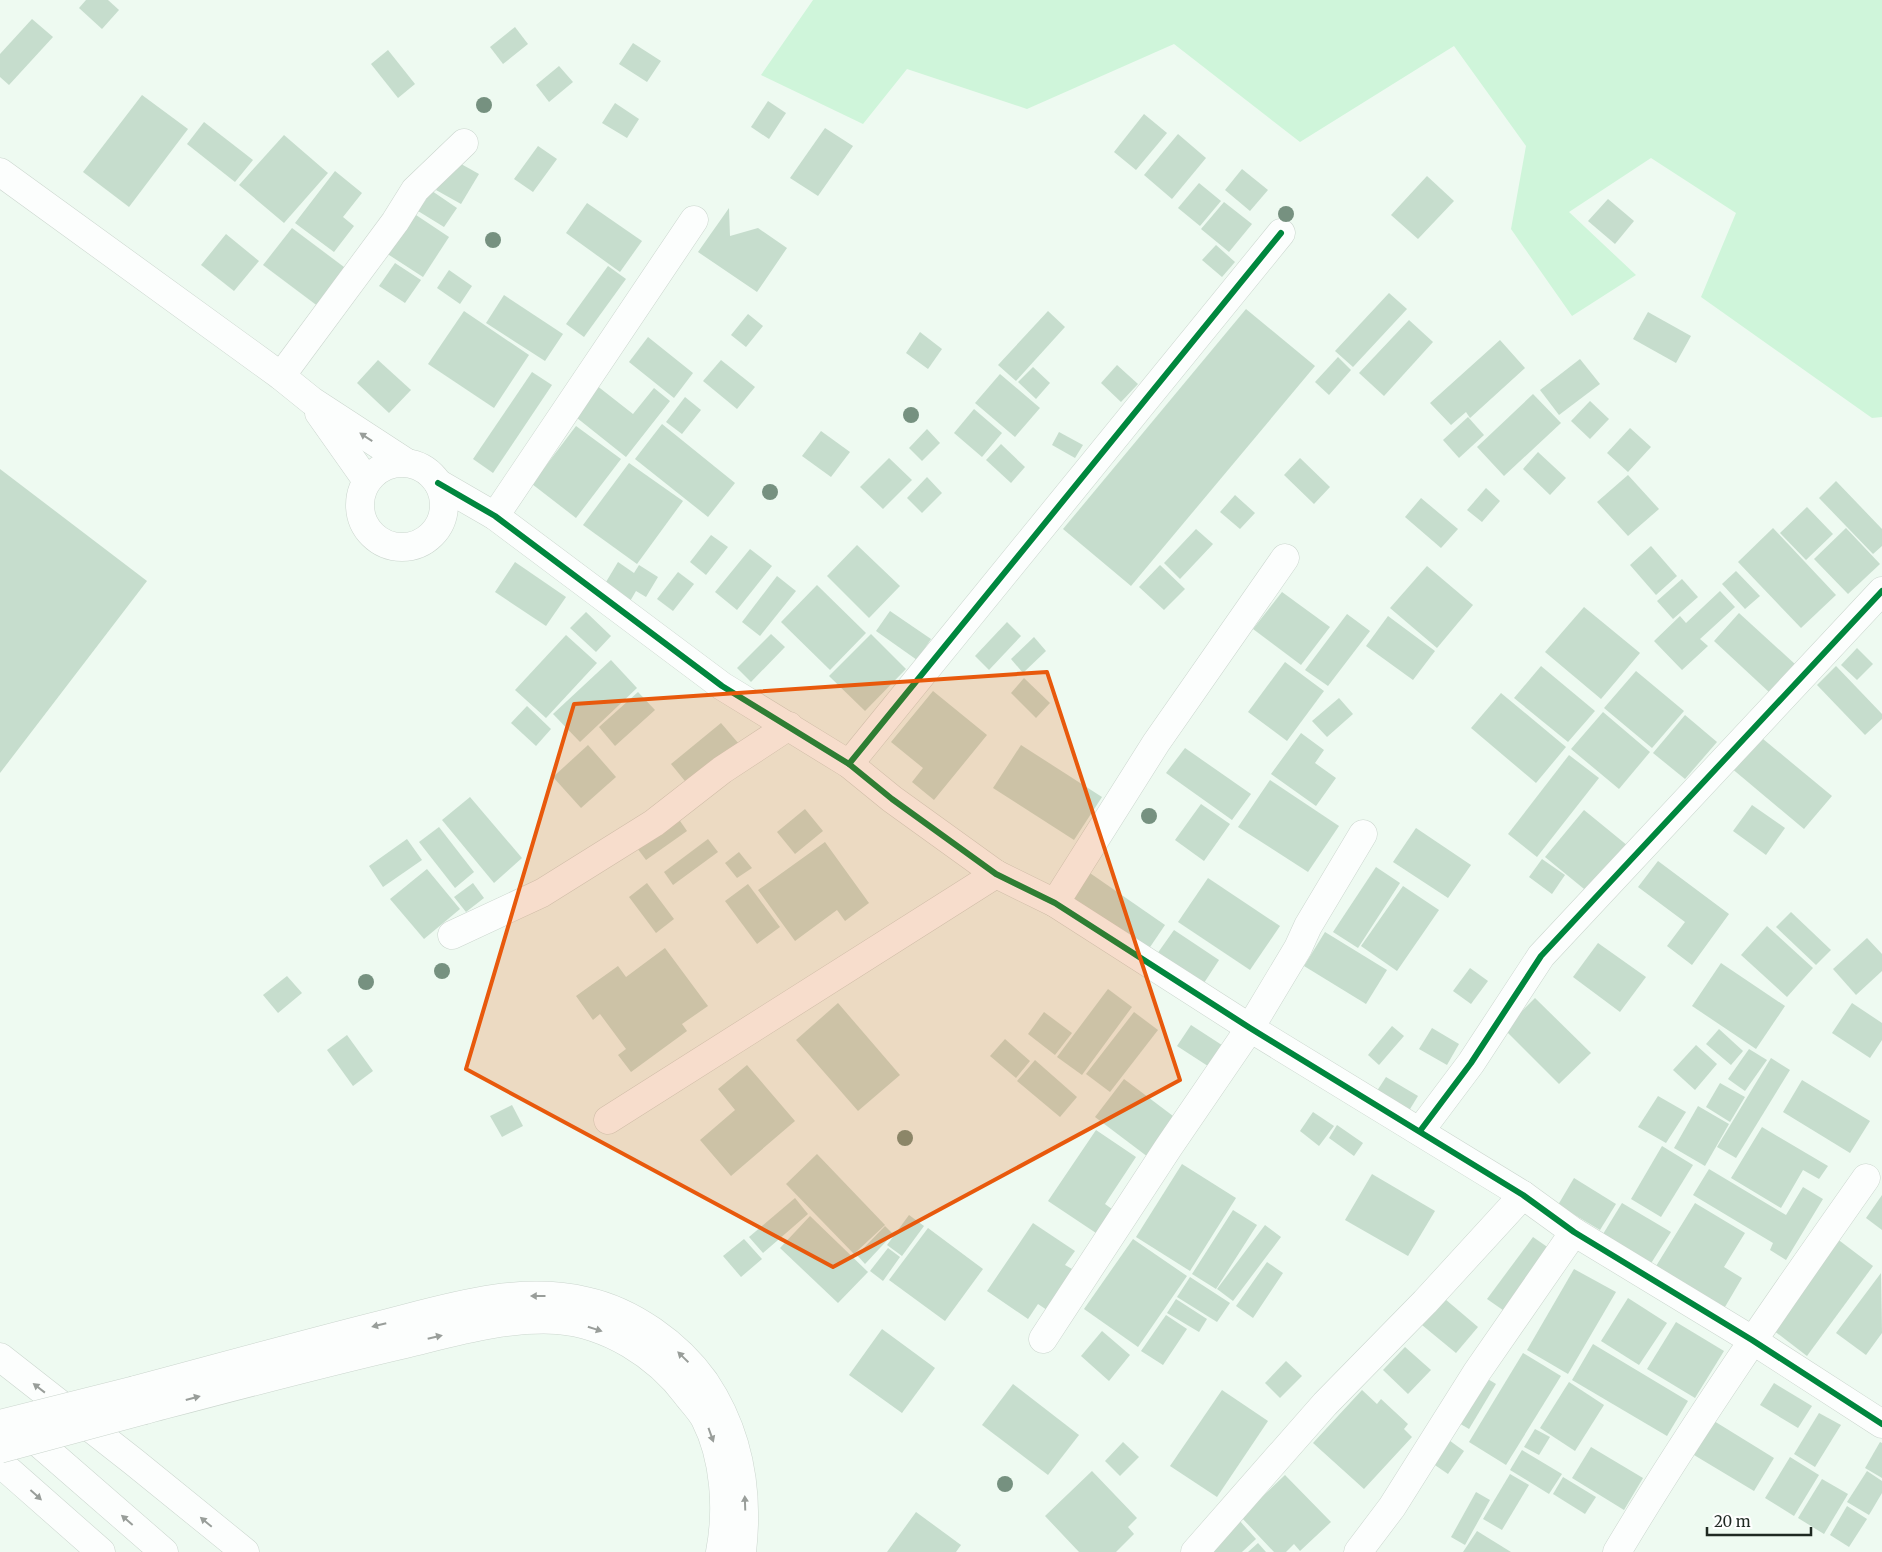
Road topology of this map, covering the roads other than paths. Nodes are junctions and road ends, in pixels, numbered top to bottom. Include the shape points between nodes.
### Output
1 (464, 143) dead end
2 (0, 172) edge
3 (694, 220) dead end
4 (1281, 233) dead end
5 (281, 376) junction
6 (312, 401) junction
7 (407, 464) junction
8 (367, 481) junction
9 (438, 483) junction
10 (496, 516) junction
11 (1285, 558) dead end
12 (1882, 591) edge
13 (789, 726) junction
14 (849, 764) junction
15 (1363, 834) dead end
16 (996, 874) junction
17 (1055, 903) junction
18 (452, 935) dead end
19 (1250, 1028) junction
20 (608, 1120) dead end
21 (1420, 1131) junction
22 (1866, 1178) dead end
23 (1523, 1195) junction
24 (1574, 1232) junction
25 (1043, 1339) dead end
26 (1752, 1340) junction
27 (0, 1357) edge
28 (140, 1400) junction
29 (0, 1410) edge
30 (0, 1424) edge
31 (1882, 1424) edge
32 (0, 1449) edge
33 (0, 1462) edge
34 (101, 1552) edge
35 (164, 1552) edge
36 (245, 1552) edge
37 (720, 1552) edge
38 (742, 1552) edge
39 (1195, 1552) edge
40 (1358, 1552) edge
41 (1617, 1552) edge

1 - 5 main road via 415,190
2 - 5 main road
3 - 10 main road
4 - 14 main road
5 - 6 main road
7 -> 6 main road
6 - 8 main road
7 - 8 main road via 392,464
7 - 9 main road via 420,467
8 - 9 main road via 360,498 361,516 368,532 382,543 400,548 417,544 433,534 442,519 444,501
9 - 10 main road
10 - 13 main road via 722,686
11 - 17 main road via 1156,742
12 - 21 main road via 1541,956 1471,1063
13 - 14 main road
13 - 18 main road via 722,770 654,822 542,893
14 - 16 main road
15 - 19 main road
16 - 17 main road
16 - 20 main road
17 - 19 main road
19 - 21 main road
19 - 25 main road
21 - 23 main road
22 - 26 main road
23 - 24 main road
23 - 39 main road via 1325,1404
24 - 26 main road
24 - 40 main road via 1477,1372 1392,1507
26 - 31 main road
26 - 41 main road via 1664,1473
36 -> 27 main road
28 - 30 main road, bridge
28 - 32 main road, bridge
28 -> 37 main road via 512,1321 557,1320 595,1328 631,1344 662,1367 705,1418 718,1454 722,1479 724,1509
38 -> 28 main road via 746,1522 738,1454 713,1395 695,1369 648,1328 621,1313 587,1301 555,1296 514,1296 473,1302 320,1340
35 -> 29 main road
33 -> 34 main road

